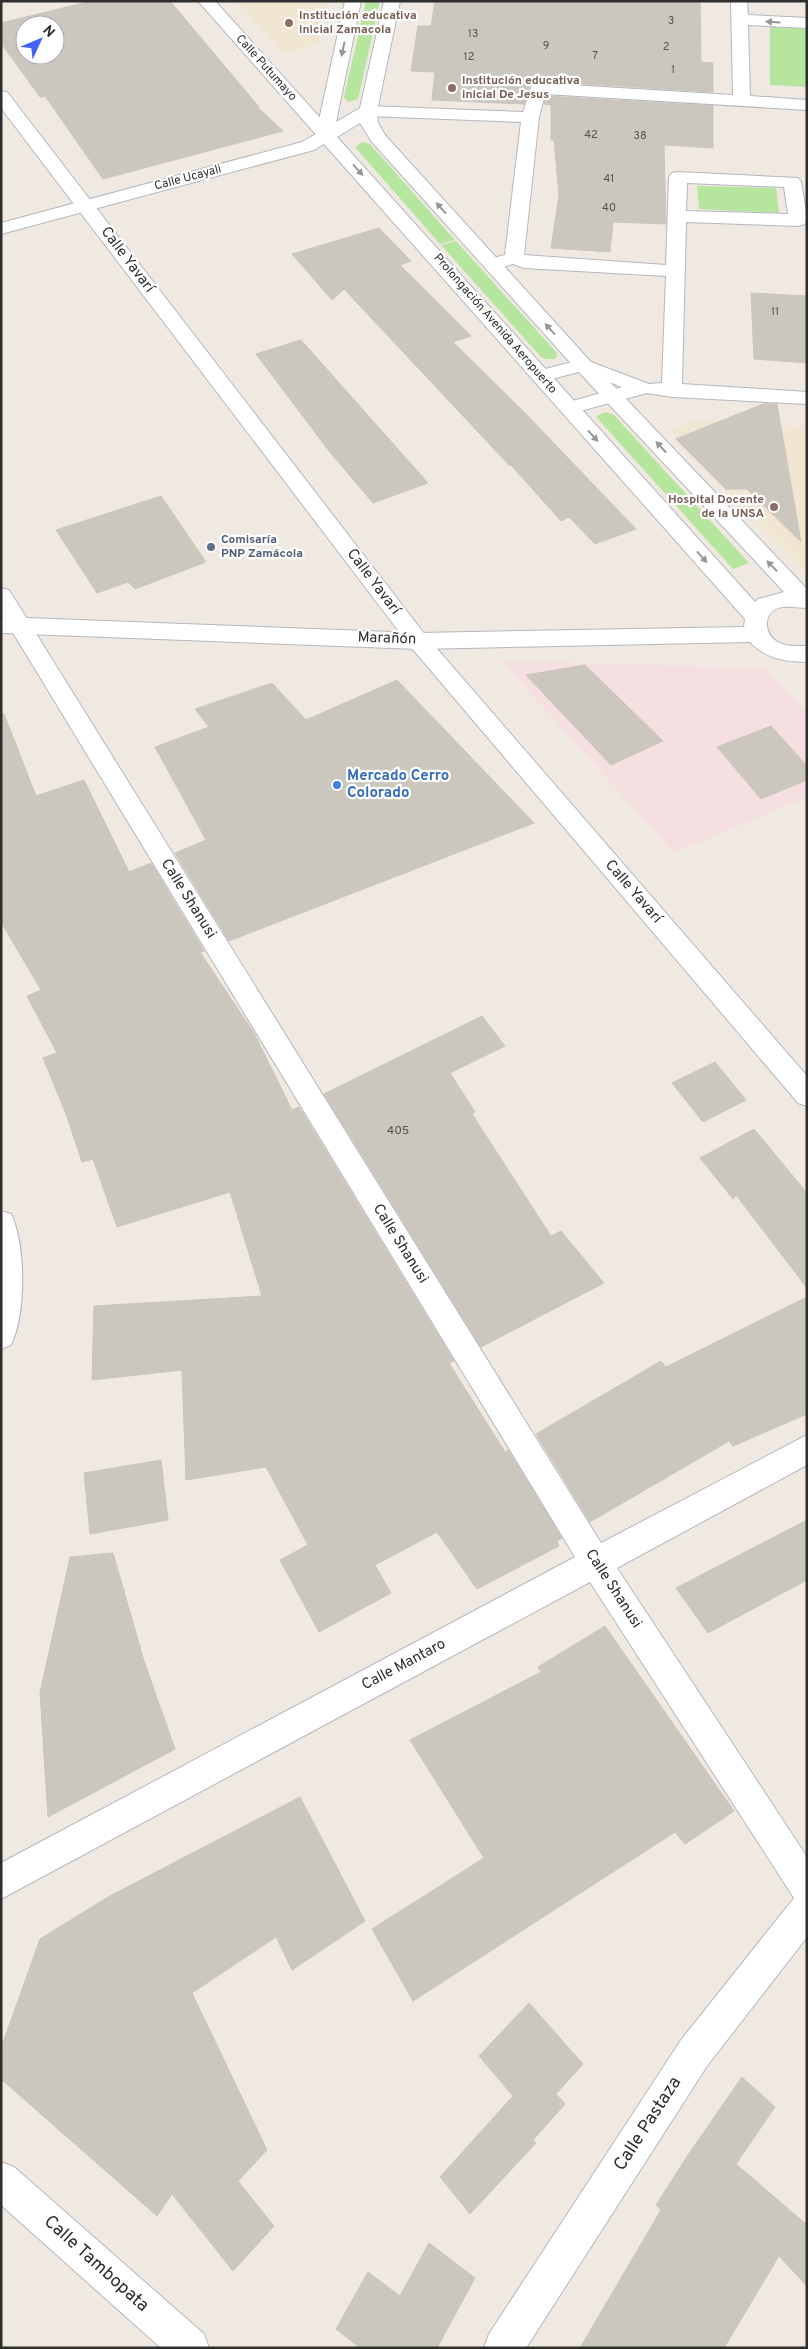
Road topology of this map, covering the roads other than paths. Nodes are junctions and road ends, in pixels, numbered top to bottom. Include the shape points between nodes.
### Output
1 (206, 1) edge
2 (353, 1) edge
3 (392, 1) edge
4 (739, 1) edge
5 (738, 20) junction
6 (807, 23) edge
7 (1, 96) edge
8 (742, 101) junction
9 (807, 105) edge
10 (368, 111) junction
11 (530, 117) junction
12 (325, 134) junction
13 (86, 206) junction
14 (677, 216) junction
15 (1, 229) edge
16 (514, 258) junction
17 (492, 264) junction
18 (675, 271) junction
19 (583, 365) junction
20 (541, 376) junction
21 (642, 388) junction
22 (672, 391) junction
23 (613, 395) junction
24 (807, 398) edge
25 (569, 408) junction
26 (1, 595) edge
27 (806, 601) edge
28 (10, 624) edge
29 (755, 625) junction
30 (418, 641) junction
31 (796, 654) edge
32 (807, 672) edge
33 (807, 1095) edge
34 (1, 1223) edge
35 (1, 1336) edge
36 (807, 1449) edge
37 (596, 1562) junction
38 (1, 1882) edge
39 (807, 1888) edge
40 (807, 1910) edge
41 (1, 2180) edge
42 (190, 2348) edge
43 (503, 2348) edge

1 - 12 street, Calle Putumayo
2 -> 12 street
3 - 10 street
4 - 5 street
6 -> 5 street
5 - 8 street
7 - 13 street, Calle Yavarí
8 - 9 street
8 - 11 street via 538,88
10 - 11 street
10 - 12 street, Calle Ucayali
17 -> 10 street via 378,138 369,123
11 - 16 street
12 - 13 street, Calle Ucayali via 308,146
12 -> 20 street, Prolongación Avenida Aeropuerto
13 - 15 street, Calle Ucayali
13 - 30 street, Calle Yavarí
14 - 14 street via 678,177 792,182 798,220
14 - 18 street
16 - 17 street
16 - 18 street via 524,262
19 -> 17 street
18 - 22 street
19 - 20 street
19 - 21 street
19 - 23 street
20 - 25 street, Prolongación Avenida Aeropuerto
21 - 22 street
21 - 23 street
22 - 24 street
23 - 25 street
27 -> 23 street
25 -> 29 street, Prolongación Avenida Aeropuerto
26 - 28 street, Calle Shanusi
27 - 29 street via 793,599 769,603 760,608
28 - 30 street, Marañón
28 - 37 street, Calle Shanusi
29 - 30 street, Marañón
29 - 31 street, Prolongación Avenida Aeropuerto via 772,649
30 - 33 street, Calle Yavarí
31 - 32 street
34 - 35 street via 8,1254 9,1280
36 - 37 street, Calle Mantaro
37 - 38 street, Calle Mantaro
37 - 39 street, Calle Shanusi
40 - 43 street, Calle Pastaza via 694,2053
41 - 42 street, Calle Tambopata

